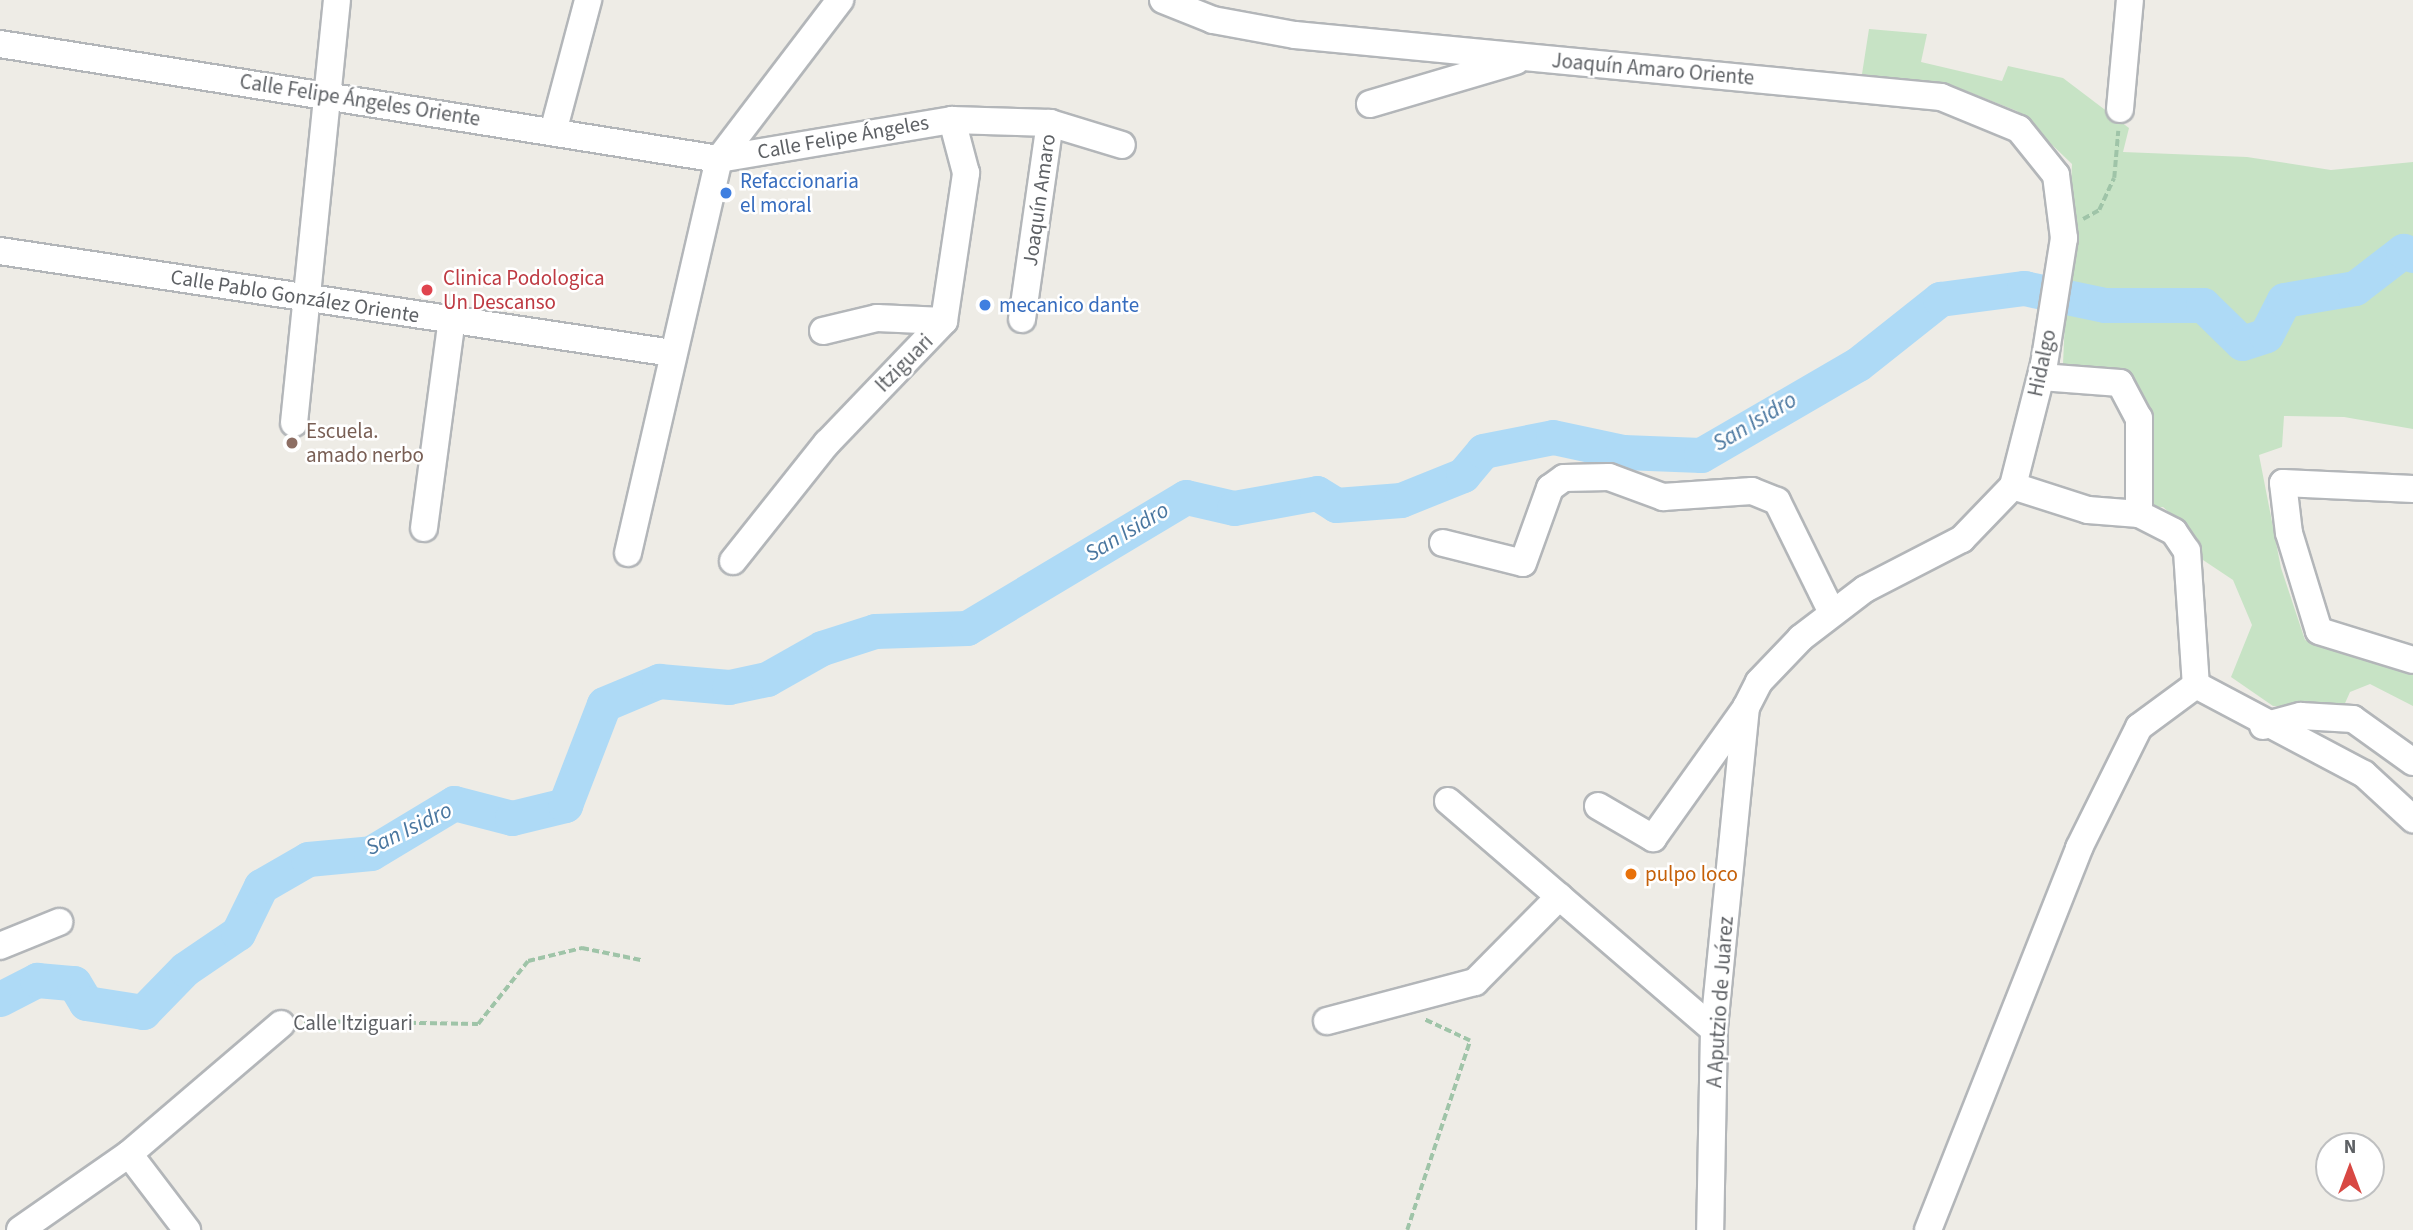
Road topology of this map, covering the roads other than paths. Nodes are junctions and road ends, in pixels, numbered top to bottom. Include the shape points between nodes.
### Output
1 (337, 0) edge
2 (588, 0) edge
3 (840, 0) edge
4 (1163, 0) edge
5 (2130, 0) edge
6 (0, 44) edge
7 (1521, 59) junction
8 (329, 94) junction
9 (1370, 104) dead end
10 (2120, 109) road end
11 (952, 120) junction
12 (1050, 122) junction
13 (553, 132) junction
14 (1122, 145) dead end
15 (719, 159) junction
16 (2064, 230) joint
17 (0, 251) edge
18 (309, 298) junction
19 (452, 319) junction
20 (1022, 319) dead end
21 (944, 321) junction
22 (823, 331) dead end
23 (672, 353) junction
24 (2042, 371) junction
25 (294, 423) dead end
26 (2013, 486) junction
27 (2413, 489) edge
28 (2139, 514) junction
29 (424, 528) dead end
30 (1443, 543) dead end
31 (628, 554) dead end
32 (733, 561) dead end
33 (1832, 613) junction
34 (2413, 660) edge
35 (2196, 685) junction
36 (1746, 707) junction
37 (2263, 726) junction
38 (2413, 762) edge
39 (1448, 801) dead end
40 (1598, 806) dead end
41 (2413, 819) edge
42 (1559, 897) junction
43 (59, 922) dead end
44 (0, 946) edge
45 (1327, 1021) dead end
46 (281, 1024) road end
47 (1714, 1030) junction
48 (130, 1154) junction
49 (20, 1230) edge
50 (187, 1230) edge
51 (1710, 1230) edge
52 (1928, 1230) edge

1 - 8 street
2 - 13 street
3 - 15 street
4 - 7 street, Joaquín Amaro Oriente via 1213,20 1295,35
5 - 10 street
6 - 8 street, Calle Felipe Ángeles Oriente
7 - 9 street
7 - 16 street, Joaquín Amaro Oriente via 1941,97 1986,111 2042,151 2056,175
8 - 13 street, Calle Felipe Ángeles Oriente
8 - 18 street
11 - 12 street, Calle Felipe Ángeles
11 - 15 street, Calle Felipe Ángeles
11 - 21 street, Itziguari via 966,173
12 - 14 street, Calle Felipe Ángeles
12 - 20 street, Joaquín Amaro
13 - 15 street, Calle Felipe Ángeles Oriente
15 - 23 street
16 - 24 street, Hidalgo
17 - 18 street, Calle Pablo González Oriente
18 - 19 street, Calle Pablo González Oriente
18 - 25 street
19 - 23 street, Calle Pablo González Oriente
19 - 29 street
21 - 22 street via 877,318
21 - 32 street, Itziguari via 827,443
23 - 31 street
24 - 26 street, Hidalgo
24 - 28 street via 2120,383 2139,418
26 - 28 street via 2088,510
26 - 33 street, A Aputzio de Juárez via 1962,539
27 - 34 street via 2283,483 2289,533 2319,631
28 - 35 street via 2174,532 2187,551
30 - 33 street via 1523,563 1550,488 1564,478 1609,477 1663,497 1752,491 1777,501
33 - 36 street, A Aputzio de Juárez via 1776,662
35 - 37 street
35 - 52 street via 2139,727 2079,848
36 - 40 street via 1653,838
36 - 47 street, A Aputzio de Juárez
37 - 38 street via 2301,716 2353,719
37 - 41 street via 2364,774
39 - 42 street
42 - 45 street via 1475,982
42 - 47 street
43 - 44 street
46 - 48 street, Calle Itziguari
47 - 51 street, A Aputzio de Juárez
48 - 49 street, Calle Itziguari
48 - 50 street

